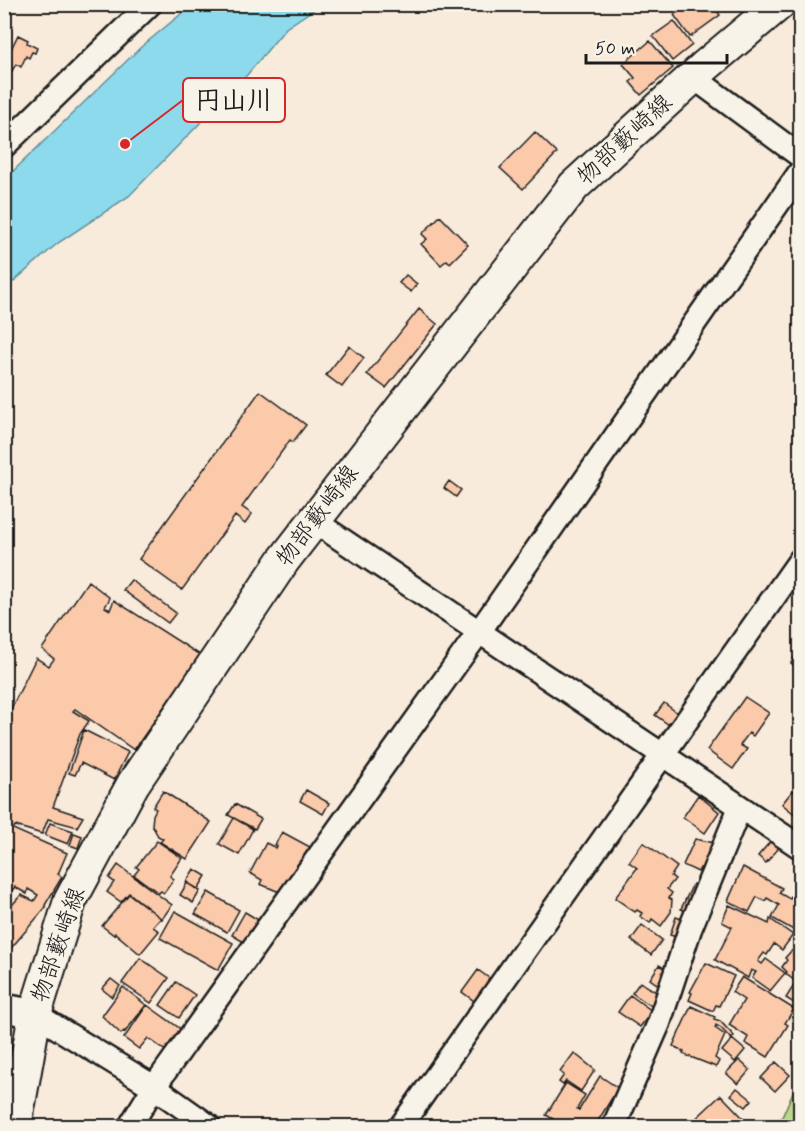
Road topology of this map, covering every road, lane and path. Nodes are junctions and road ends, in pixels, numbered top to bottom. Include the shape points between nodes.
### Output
1 (150, 4) edge
2 (779, 4) edge
3 (693, 77) junction
4 (4, 146) edge
5 (801, 156) edge
6 (801, 172) edge
7 (314, 521) junction
8 (801, 560) edge
9 (479, 632) junction
10 (663, 755) junction
11 (740, 807) junction
12 (801, 847) edge
13 (4, 1008) edge
14 (35, 1014) junction
15 (154, 1087) junction
16 (15, 1126) edge
17 (130, 1126) edge
18 (210, 1126) edge
19 (401, 1126) edge
20 (614, 1126) edge

1 - 4 street
2 - 3 main road, 物部藪崎線
3 - 5 street
3 - 7 main road, 物部藪崎線 via 574,186
6 - 9 street
7 - 9 street
7 - 14 main road, 物部藪崎線 via 133,784 70,902
8 - 10 street
9 - 10 street
9 - 15 street
10 - 11 street
10 - 19 street
11 - 12 street
11 - 20 street via 690,929 658,1023
13 - 14 street
14 - 15 street
14 - 16 main road, 物部藪崎線
15 - 17 street
15 - 18 street

